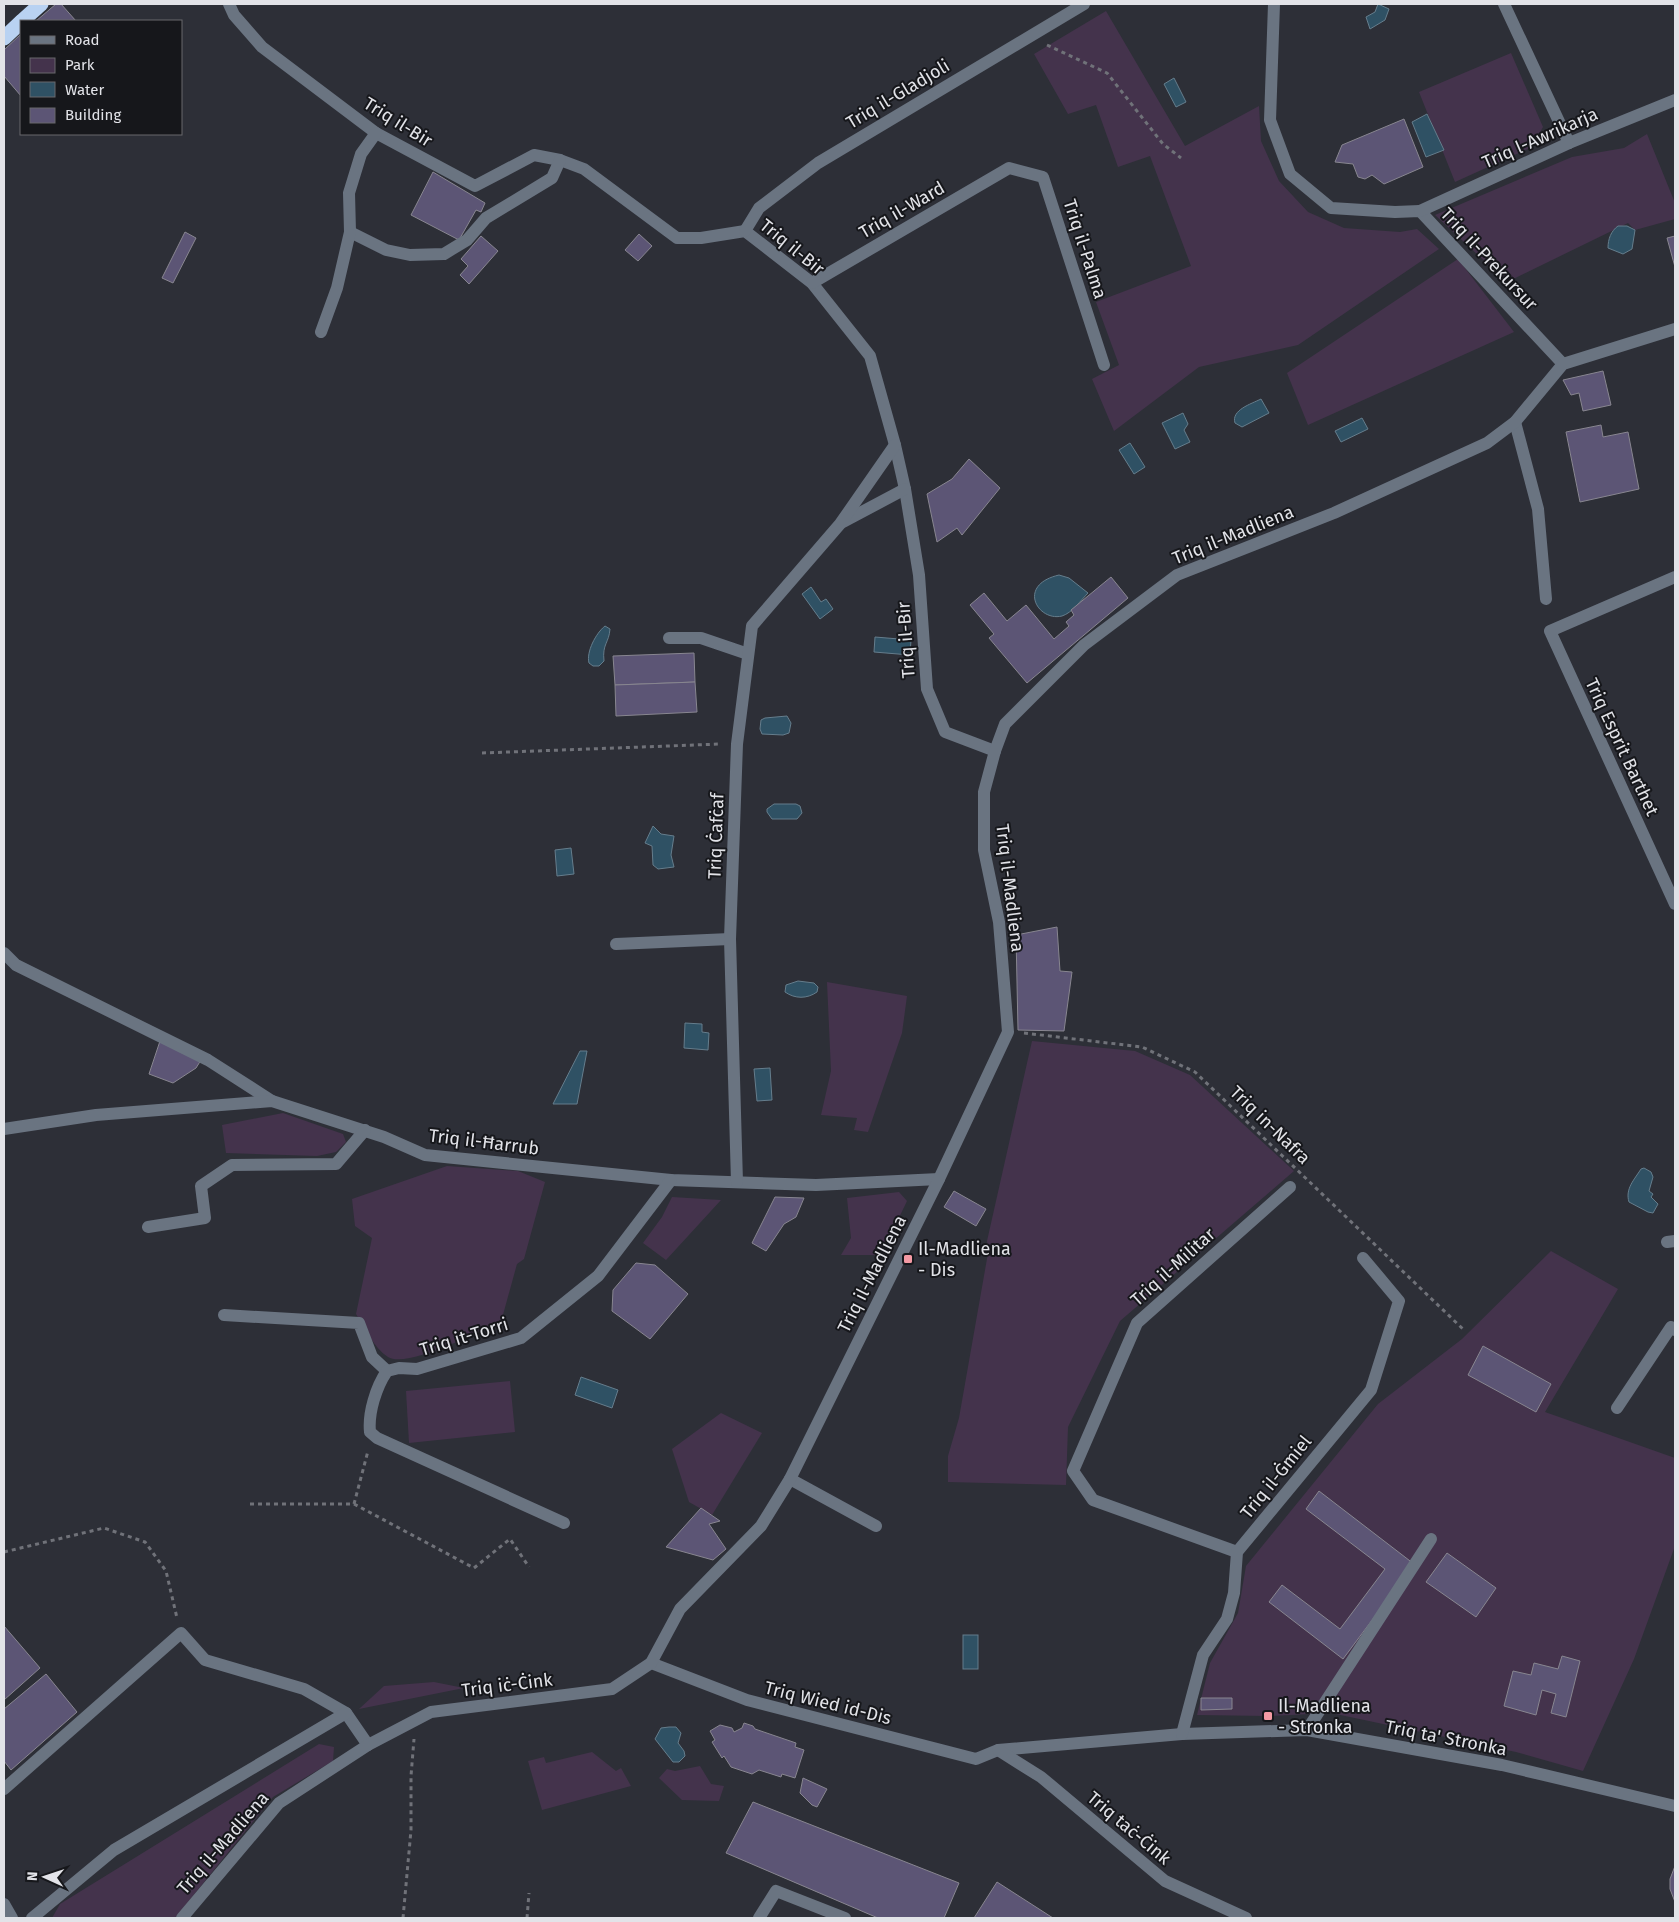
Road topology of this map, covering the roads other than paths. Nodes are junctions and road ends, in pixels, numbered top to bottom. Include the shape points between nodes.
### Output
1 (41, 4) edge
2 (229, 4) edge
3 (1084, 4) edge
4 (1274, 4) edge
5 (1504, 4) edge
6 (24, 20) edge
7 (20, 24) edge
8 (4, 38) edge
9 (1675, 100) edge
10 (376, 133) junction
11 (1569, 143) junction
12 (560, 160) junction
13 (1009, 168) joint
14 (1420, 211) junction
15 (746, 231) junction
16 (350, 232) junction
17 (812, 283) junction
18 (1675, 329) edge
19 (321, 332) dead end
20 (1563, 364) junction
21 (1104, 365) dead end
22 (1515, 422) junction
23 (895, 445) junction
24 (905, 489) junction
25 (840, 524) junction
26 (1675, 577) edge
27 (1546, 599) dead end
28 (669, 638) dead end
29 (748, 654) junction
30 (995, 750) junction
31 (1675, 904) edge
32 (730, 938) junction
33 (616, 944) dead end
34 (4, 953) edge
35 (272, 1101) junction
36 (4, 1129) edge
37 (365, 1130) junction
38 (939, 1179) junction
39 (671, 1180) junction
40 (737, 1182) junction
41 (1290, 1187) dead end
42 (148, 1227) dead end
43 (1363, 1258) dead end
44 (224, 1315) dead end
45 (1675, 1330) edge
46 (387, 1372) junction
47 (1617, 1408) dead end
48 (790, 1479) junction
49 (564, 1523) dead end
50 (876, 1526) dead end
51 (1431, 1538) dead end
52 (1237, 1552) junction
53 (651, 1664) junction
54 (346, 1713) junction
55 (1307, 1730) junction
56 (1182, 1734) junction
57 (368, 1745) junction
58 (998, 1750) junction
59 (4, 1789) edge
60 (1675, 1806) edge
61 (4, 1904) edge
62 (12, 1918) edge
63 (32, 1918) edge
64 (182, 1918) edge
65 (759, 1918) edge
66 (846, 1918) edge
67 (1246, 1918) edge

1 - 6 highway
2 - 10 street, Triq il-Bir via 234,15 262,47
3 - 15 street, Triq il-Gladjoli via 818,163 759,208
4 - 14 street, Triq il-Prekursur via 1270,120 1290,174 1331,208
5 - 11 street
7 - 8 highway
9 - 11 street, Triq l-Awrikarja
10 - 12 street, Triq il-Bir via 475,186 534,155
10 - 16 street via 361,154 349,193
11 - 14 street, Triq l-Awrikarja
12 - 15 street, Triq il-Bir via 584,169 677,238
12 - 16 street via 552,178 486,218 467,240 444,254 410,255 386,250
13 - 17 street, Triq il-Ward
13 - 21 street, Triq il-Palma via 1043,177
14 - 20 street, Triq il-Prekursur
15 - 17 street, Triq il-Bir
16 - 19 street via 337,288
17 - 23 street, Triq il-Bir via 870,356
18 - 20 street
20 - 22 street, Triq il-Madliena
22 - 27 street via 1538,508
22 - 30 street, Triq il-Madliena via 1488,443 1334,513 1178,575 1084,645 1006,724
23 - 24 street, Triq il-Bir
23 - 25 street, Triq Ċafċaf
24 - 25 street, Triq Ċafċaf
24 - 30 street, Triq il-Bir via 920,575 927,689 945,732
25 - 29 street, Triq Ċafċaf via 752,626
26 - 31 street, Triq Esprit Barthet via 1550,631
28 - 29 street via 701,638
29 - 32 street, Triq Ċafċaf via 736,744
30 - 38 street, Triq il-Madliena via 984,792 984,850 999,922 1008,1032
32 - 33 street
32 - 40 street, Triq Ċafċaf
34 - 35 street via 16,965 208,1060
35 - 36 street, Triq il-Ħarrub via 96,1116
35 - 37 street, Triq il-Ħarrub
37 - 39 street, Triq il-Ħarrub via 426,1155
37 - 42 street via 336,1164 232,1165 201,1186 205,1218
38 - 40 street, Triq il-Ħarrub via 816,1185
38 - 48 street, Triq il-Madliena
39 - 40 street, Triq il-Ħarrub
39 - 46 street, Triq it-Torri via 598,1276 521,1338 417,1369 399,1368
41 - 52 street, Triq il-Militar via 1137,1323 1073,1471 1094,1500
43 - 52 street, Triq il-Ġmiel via 1399,1301 1371,1390
44 - 46 street via 359,1323 372,1357
45 - 47 street via 1671,1328
46 - 49 street via 369,1422 370,1432 377,1438
48 - 50 street
48 - 53 street, Triq il-Madliena via 761,1526 680,1609
51 - 55 street
52 - 56 street via 1234,1593 1227,1619 1203,1655
53 - 57 street, Triq iċ-Ċink via 612,1689 432,1712
53 - 58 street, Triq Wied id-Dis via 747,1700 976,1759
54 - 57 street
54 - 59 street via 304,1689 205,1660 181,1633
54 - 63 street via 114,1850
55 - 56 street, Triq ta' Stronka
55 - 60 street, Triq ta' Stronka via 1502,1765
56 - 58 street, Triq ta' Stronka
57 - 64 street, Triq il-Madliena via 279,1803
58 - 67 street, Triq taċ-Ċink via 1041,1777 1165,1881
61 - 62 street
65 - 66 street via 776,1891

